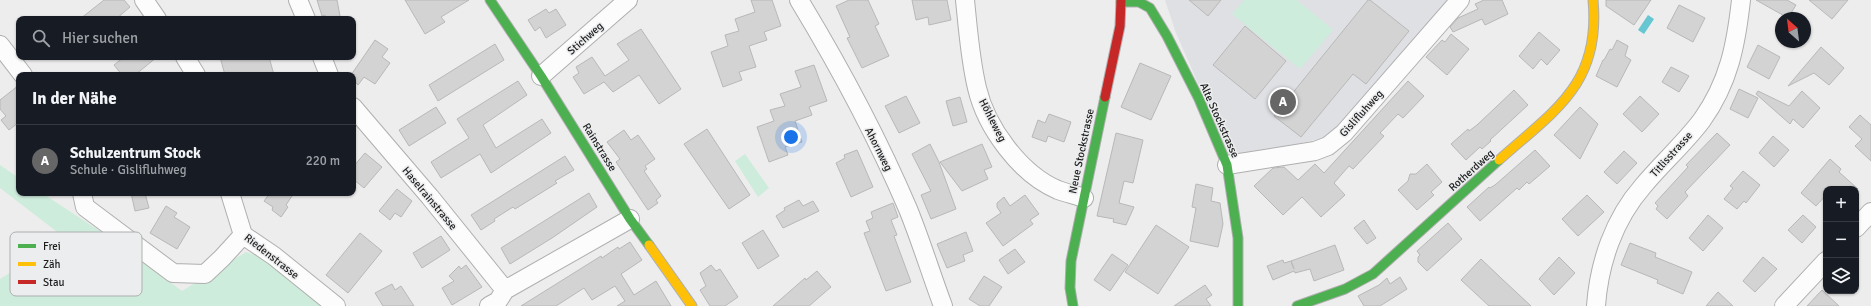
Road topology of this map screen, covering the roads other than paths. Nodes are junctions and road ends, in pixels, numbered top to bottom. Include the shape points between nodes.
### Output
1 (144, 0) edge
2 (298, 0) edge
3 (490, 0) edge
4 (628, 0) edge
5 (799, 0) edge
6 (965, 0) edge
7 (1460, 0) edge
8 (1593, 0) edge
9 (1741, 0) edge
10 (1121, 1) edge
11 (156, 16) edge
12 (305, 16) edge
13 (0, 45) edge
14 (187, 60) edge
15 (323, 60) edge
16 (21, 72) edge
17 (194, 72) edge
18 (328, 72) edge
19 (541, 76) junction
20 (356, 111) edge
21 (1227, 165) junction
22 (83, 196) edge
23 (231, 196) edge
24 (1084, 198) junction
25 (1871, 212) edge
26 (630, 219) junction
27 (1859, 225) edge
28 (118, 232) edge
29 (243, 235) junction
30 (142, 250) edge
31 (1823, 264) edge
32 (505, 290) junction
33 (336, 306) edge
34 (489, 306) edge
35 (692, 306) edge
36 (943, 306) edge
37 (1073, 306) edge
38 (1238, 306) edge
39 (1297, 306) edge
40 (1596, 306) edge
41 (1784, 306) edge

1 - 11 street
2 - 12 street
3 - 19 street, Rainstrasse
4 - 19 street, Stichweg
5 - 36 street, Ahornweg via 833,59 894,178
6 - 24 street, Höhleweg via 977,89 994,127 1007,148 1032,174 1057,190
7 - 21 street, Gislifluhweg via 1344,133 1328,146 1315,151
8 - 39 street, Rotherdweg via 1596,21 1587,67 1574,90 1553,112 1373,274 1345,289
9 - 40 street, Titlisstrasse via 1738,29 1729,68 1702,119 1642,187 1620,219 1604,256
10 - 21 street, Alte Stockstrasse via 1139,2 1150,8 1196,93
10 - 24 street, Neue Stockstrasse via 1120,26
13 - 16 street
14 - 17 street
15 - 18 street
19 - 26 street, Rainstrasse
20 - 32 street, Haselrainstrasse
21 - 38 street, Alte Stockstrasse via 1238,238
22 - 28 street via 85,207
23 - 29 street, Riedenstrasse
24 - 37 street, Neue Stockstrasse via 1071,261 1070,288
25 - 27 street
26 - 32 street
26 - 35 street, Rainstrasse
29 - 30 street via 205,274 173,273
29 - 33 street, Riedenstrasse via 274,256
31 - 41 street
32 - 34 street via 498,301

